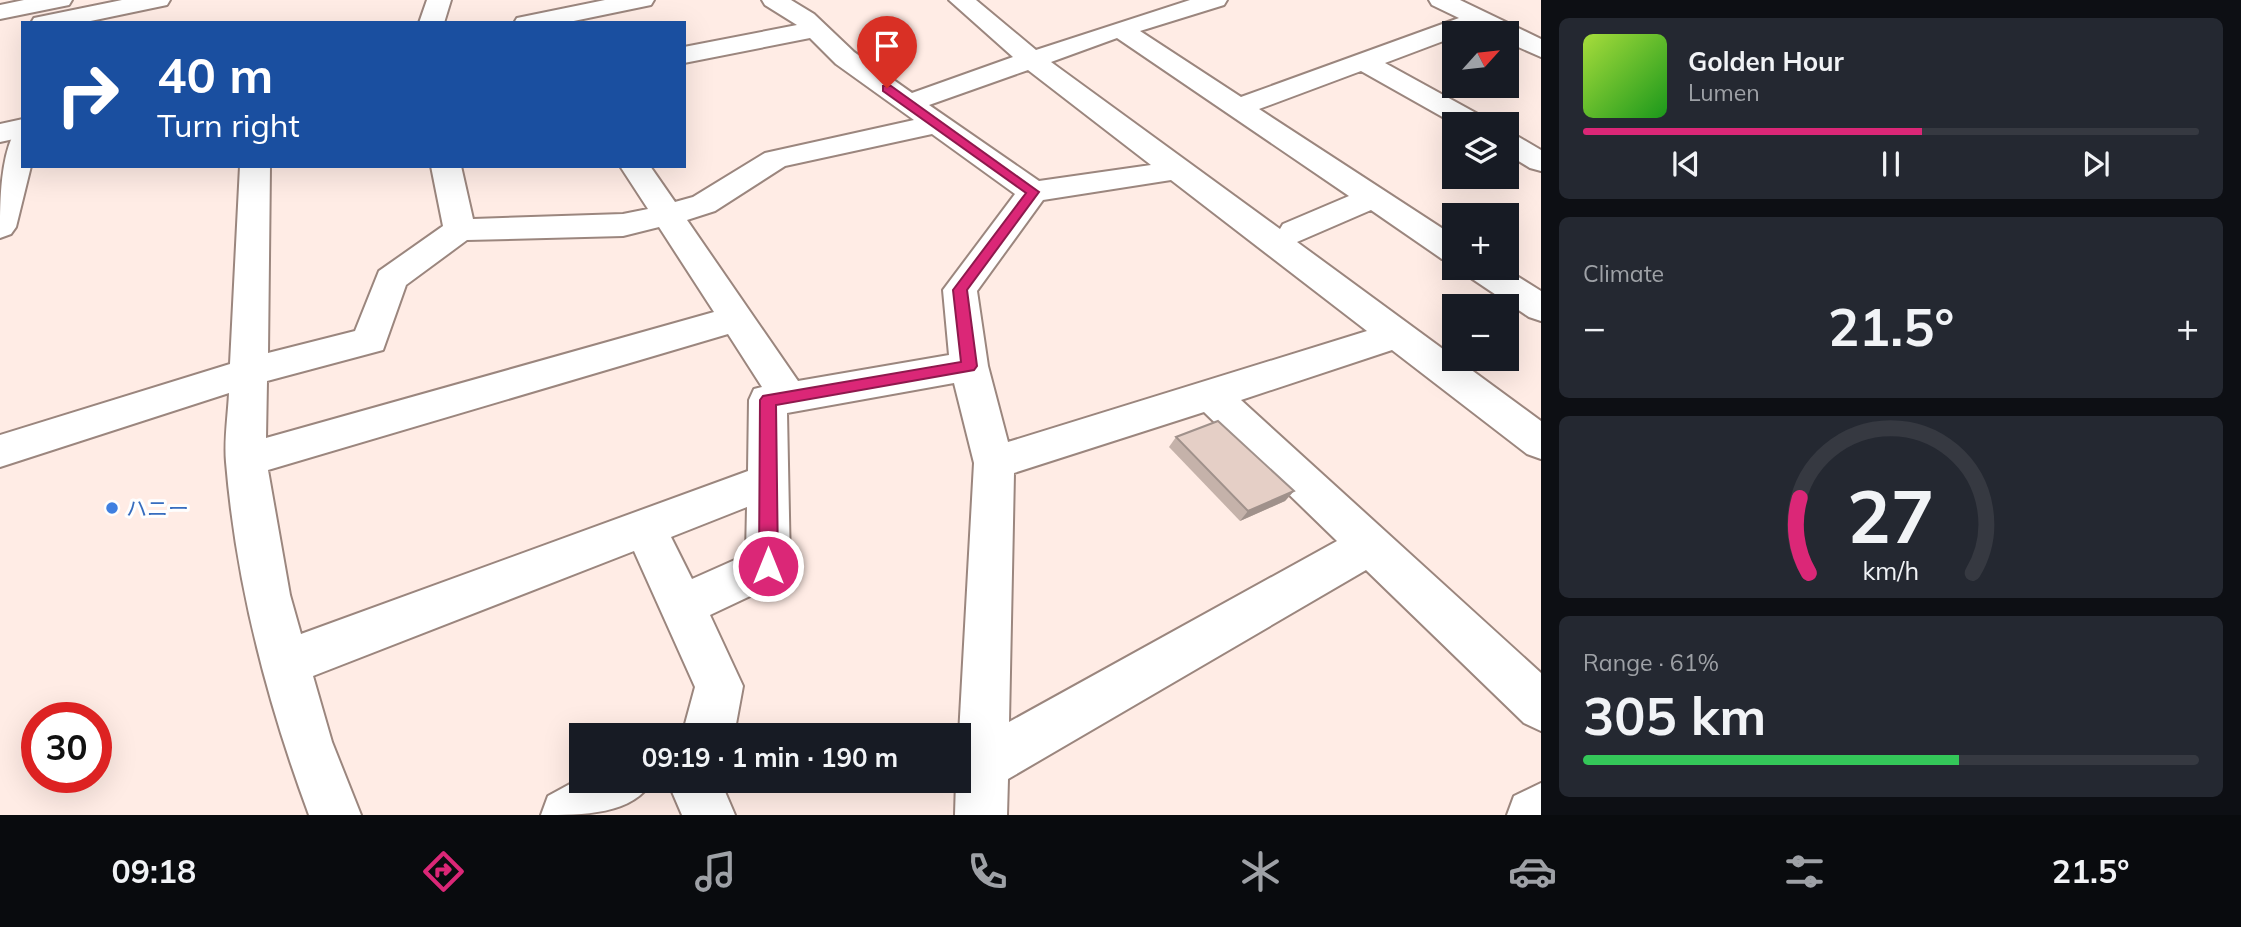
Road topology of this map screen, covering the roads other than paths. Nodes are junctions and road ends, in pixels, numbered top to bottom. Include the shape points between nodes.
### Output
1 (158, 0) edge
2 (439, 0) edge
3 (642, 0) edge
4 (774, 0) edge
5 (961, 0) edge
6 (1216, 0) edge
7 (1441, 0) edge
8 (604, 4) edge
9 (0, 12) edge
10 (55, 13) edge
11 (1481, 19) junction
12 (432, 21) edge
13 (538, 21) edge
14 (21, 27) edge
15 (815, 29) junction
16 (1120, 29) junction
17 (0, 31) edge
18 (1541, 49) edge
19 (686, 55) edge
20 (1042, 57) junction
21 (1364, 62) junction
22 (908, 103) junction
23 (1238, 107) junction
24 (1454, 112) edge
25 (937, 124) junction
26 (21, 128) edge
27 (0, 133) edge
28 (21, 149) edge
29 (1519, 149) edge
30 (1541, 162) edge
31 (255, 168) edge
32 (446, 168) edge
33 (636, 168) edge
34 (1178, 170) junction
35 (1033, 192) junction
36 (1374, 197) junction
37 (668, 215) junction
38 (0, 228) edge
39 (460, 230) junction
40 (1294, 233) junction
41 (1442, 243) edge
42 (1498, 280) edge
43 (1541, 308) edge
44 (736, 318) junction
45 (1398, 335) junction
46 (1442, 342) edge
47 (969, 366) junction
48 (1481, 371) edge
49 (249, 372) junction
50 (1210, 394) junction
51 (789, 398) junction
52 (1541, 415) edge
53 (1541, 443) edge
54 (0, 451) edge
55 (246, 460) junction
56 (994, 463) junction
57 (769, 481) junction
58 (645, 528) junction
59 (1370, 545) junction
60 (681, 606) junction
61 (286, 663) junction
62 (1541, 706) edge
63 (712, 723) edge
64 (983, 765) junction
65 (605, 793) edge
66 (699, 793) edge
67 (1541, 809) edge
68 (335, 815) edge
69 (567, 815) edge
70 (709, 815) edge
71 (981, 815) edge
72 (1533, 815) edge

1 - 10 main road
2 - 12 main road
3 - 8 main road
4 - 15 main road
5 - 20 main road
6 - 16 main road
7 - 11 main road
8 - 13 main road
9 - 10 main road
11 - 18 main road
11 - 21 main road
14 - 17 main road
15 - 19 main road
15 - 22 main road via 845,58
16 - 20 main road
16 - 23 main road
20 - 22 main road
20 - 34 main road
20 - 40 main road
21 - 23 main road
21 - 24 main road
22 - 25 main road
23 - 36 main road
25 - 35 main road
25 - 37 main road via 775,159 704,204
26 - 27 main road
28 - 38 main road
29 - 30 main road
31 - 49 main road
32 - 39 main road
33 - 37 main road
34 - 35 main road
34 - 45 main road
35 - 47 main road via 960,290
36 - 40 main road
36 - 41 main road
37 - 39 main road via 624,225
37 - 44 main road
39 - 49 main road via 391,279 370,341
40 - 46 main road
42 - 43 main road
44 - 51 main road
44 - 55 main road
45 - 50 main road
45 - 53 main road
47 - 51 main road
47 - 56 main road
48 - 52 main road
49 - 54 main road
49 - 55 main road
50 - 56 main road
50 - 59 main road
51 - 57 main road via 768,400
55 - 61 main road via 267,594
56 - 64 main road
57 - 58 main road
57 - 60 main road via 768,566
58 - 60 main road
58 - 61 main road
59 - 62 main road
59 - 64 main road
60 - 63 main road via 719,686
61 - 68 main road via 307,742
64 - 71 main road
65 - 69 main road
66 - 70 main road
67 - 72 main road

